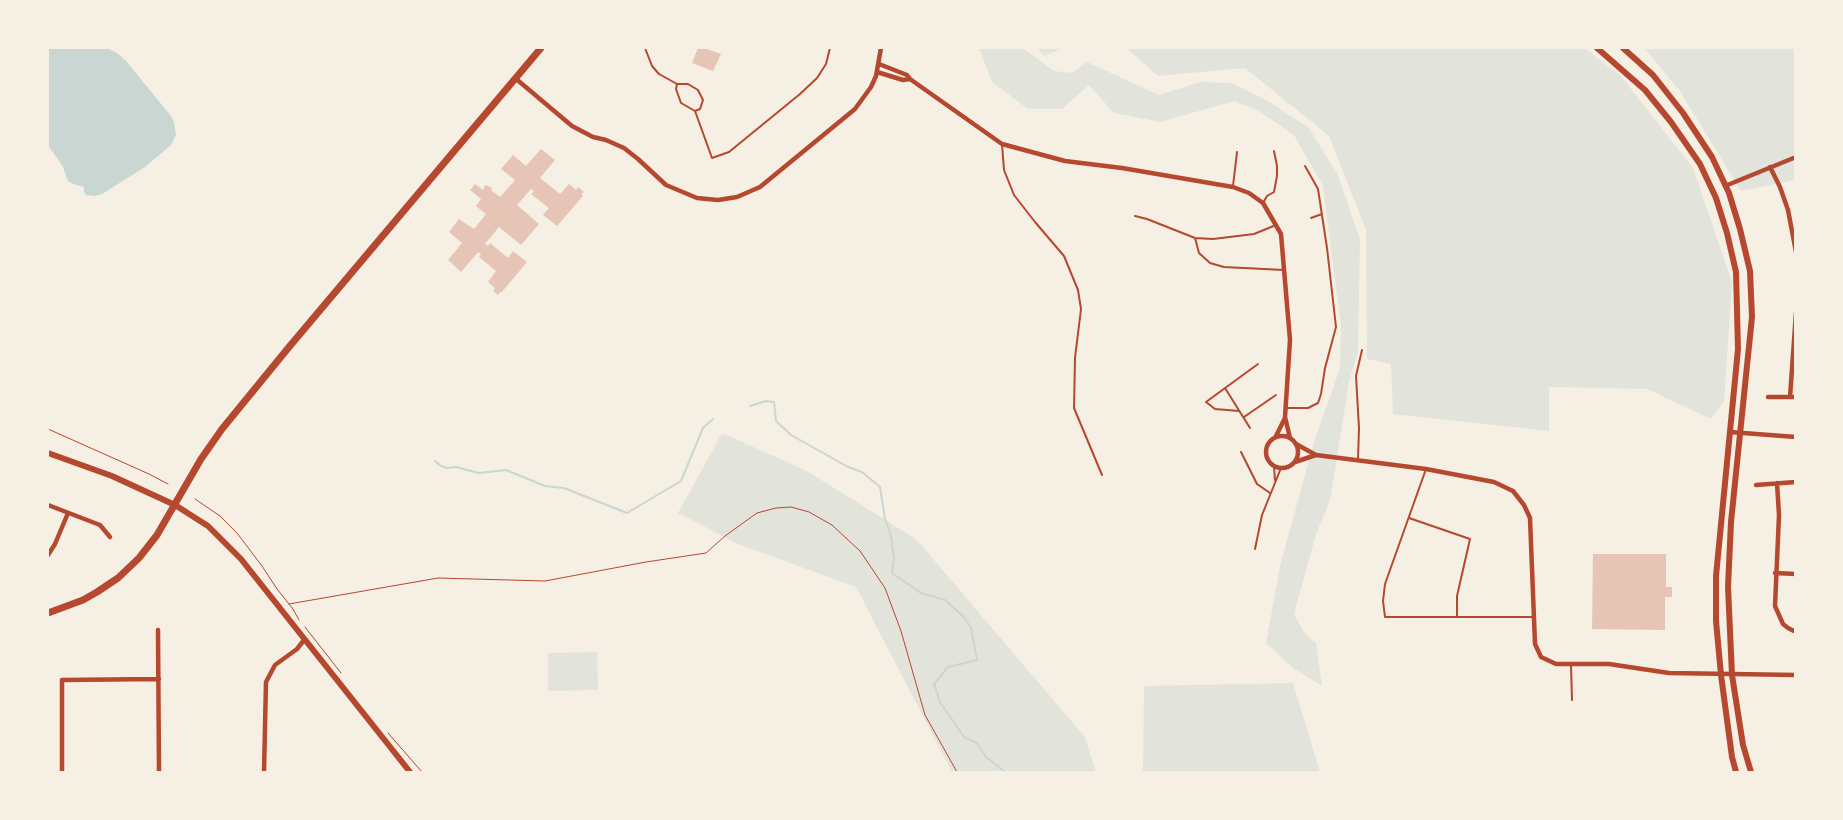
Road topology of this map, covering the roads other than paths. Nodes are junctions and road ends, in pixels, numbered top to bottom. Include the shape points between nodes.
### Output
1 (541, 48) edge
2 (644, 48) edge
3 (830, 48) edge
4 (881, 48) edge
5 (1597, 48) edge
6 (1623, 48) edge
7 (879, 64) junction
8 (877, 72) junction
9 (515, 78) junction
10 (910, 79) junction
11 (677, 84) junction
12 (695, 111) junction
13 (1002, 144) junction
14 (1274, 151) dead end
15 (1237, 152) dead end
16 (1796, 157) edge
17 (1305, 166) dead end
18 (1770, 167) junction
19 (1725, 186) junction
20 (1233, 187) junction
21 (1263, 203) junction
22 (1322, 214) junction
23 (1135, 216) dead end
24 (1311, 218) dead end
25 (1276, 225) junction
26 (1195, 238) junction
27 (1796, 252) edge
28 (1284, 270) junction
29 (1796, 313) edge
30 (1795, 327) edge
31 (1362, 350) dead end
32 (1258, 364) dead end
33 (1225, 388) junction
34 (1276, 395) dead end
35 (1768, 396) dead end
36 (1793, 397) edge
37 (1286, 408) junction
38 (1239, 411) junction
39 (1244, 417) junction
40 (1286, 417) junction
41 (1250, 428) dead end
42 (1730, 432) junction
43 (1741, 434) junction
44 (1276, 436) junction
45 (1796, 437) edge
46 (1290, 438) junction
47 (1296, 444) junction
48 (1241, 452) dead end
49 (48, 453) edge
50 (1316, 455) junction
51 (1294, 462) junction
52 (1358, 462) junction
53 (1274, 467) junction
54 (1281, 468) junction
55 (1426, 469) junction
56 (1102, 475) dead end
57 (1275, 480) junction
58 (1796, 482) edge
59 (1777, 483) junction
60 (1756, 485) dead end
61 (1270, 493) junction
62 (175, 504) junction
63 (48, 505) edge
64 (68, 513) junction
65 (1409, 518) junction
66 (110, 538) dead end
67 (1254, 549) dead end
68 (48, 555) edge
69 (1776, 573) junction
70 (1796, 574) edge
71 (48, 613) edge
72 (1457, 617) junction
73 (1534, 617) junction
74 (158, 630) dead end
75 (1796, 632) edge
76 (304, 640) junction
77 (1570, 664) junction
78 (61, 674) dead end
79 (1721, 675) junction
80 (1732, 675) junction
81 (1796, 675) edge
82 (159, 679) junction
83 (62, 680) junction
84 (1572, 700) dead end
85 (62, 772) edge
86 (159, 772) edge
87 (264, 772) edge
88 (410, 772) edge
89 (1736, 772) edge
90 (1752, 772) edge

1 - 9 main road
2 - 11 lane via 659,74
3 - 12 lane via 826,64 817,78 729,152 712,158
4 - 7 street
5 - 42 main road via 1645,90 1672,122 1700,164 1716,198 1736,272 1738,349
6 - 19 main road via 1653,75 1683,113 1712,157
7 - 8 street
7 - 10 street
8 - 9 street via 871,87 855,109 773,177 749,193 718,200 686,195 666,185 624,148 572,126
8 - 10 street via 902,80
9 - 62 main road via 222,429
10 - 13 street
11 - 12 lane via 681,103
11 - 12 lane via 688,84 698,90 703,100 700,109
13 - 20 street via 1066,161
13 - 56 lane via 1004,170 1014,195 1064,256 1078,290 1081,308 1074,408
14 - 21 lane via 1278,176 1274,192
15 - 20 lane
16 - 18 street
17 - 22 lane via 1318,189
18 - 19 street
18 - 27 street via 1788,210
19 - 43 main road via 1750,271 1752,318
20 - 21 street
21 - 25 street
22 - 24 lane
22 - 37 lane via 1336,327 1318,403 1308,408
23 - 26 lane
25 - 26 lane via 1241,237
25 - 28 street via 1281,234
26 - 28 lane via 1199,253 1210,263 1224,267
28 - 37 street via 1290,357
29 - 30 street
30 - 36 street
31 - 52 lane via 1356,376
32 - 33 lane
33 - 38 lane
33 - 38 lane via 1206,402 1215,409
34 - 39 lane
35 - 36 street
37 - 40 street
38 - 39 lane
39 - 41 lane
40 - 44 street
40 - 46 street
42 - 43 street
42 - 79 main road via 1716,576
43 - 45 street
43 - 80 main road via 1731,522 1728,587
44 - 46 street
44 - 53 street via 1267,444 1265,452
46 - 47 street
47 - 50 street
47 - 51 street via 1298,451
48 - 61 lane via 1257,484
49 - 62 main road via 112,476
50 - 51 street
50 - 52 street
51 - 54 street
52 - 55 street
53 - 54 street
53 - 57 lane
54 - 57 lane
55 - 65 lane
55 - 73 street via 1494,482 1513,491 1524,504 1530,518
57 - 61 lane
58 - 59 street
59 - 60 street
59 - 69 street
61 - 67 lane
62 - 71 main road via 149,547 118,578 83,600
62 - 76 main road via 208,526 235,551
63 - 64 street
64 - 66 street via 100,525
64 - 68 street
65 - 72 lane via 1470,539
65 - 72 lane via 1385,584 1385,617
69 - 70 street
69 - 75 street via 1774,597 1777,612 1788,628
72 - 73 lane
73 - 77 street via 1535,644 1541,657 1556,664
74 - 82 street
76 - 87 street via 275,665 266,682
76 - 88 main road
77 - 79 street via 1609,664 1668,673
77 - 84 lane
78 - 83 street
79 - 80 street
79 - 89 main road
80 - 81 street
80 - 90 main road via 1743,745
82 - 83 street
82 - 86 street
83 - 85 street

